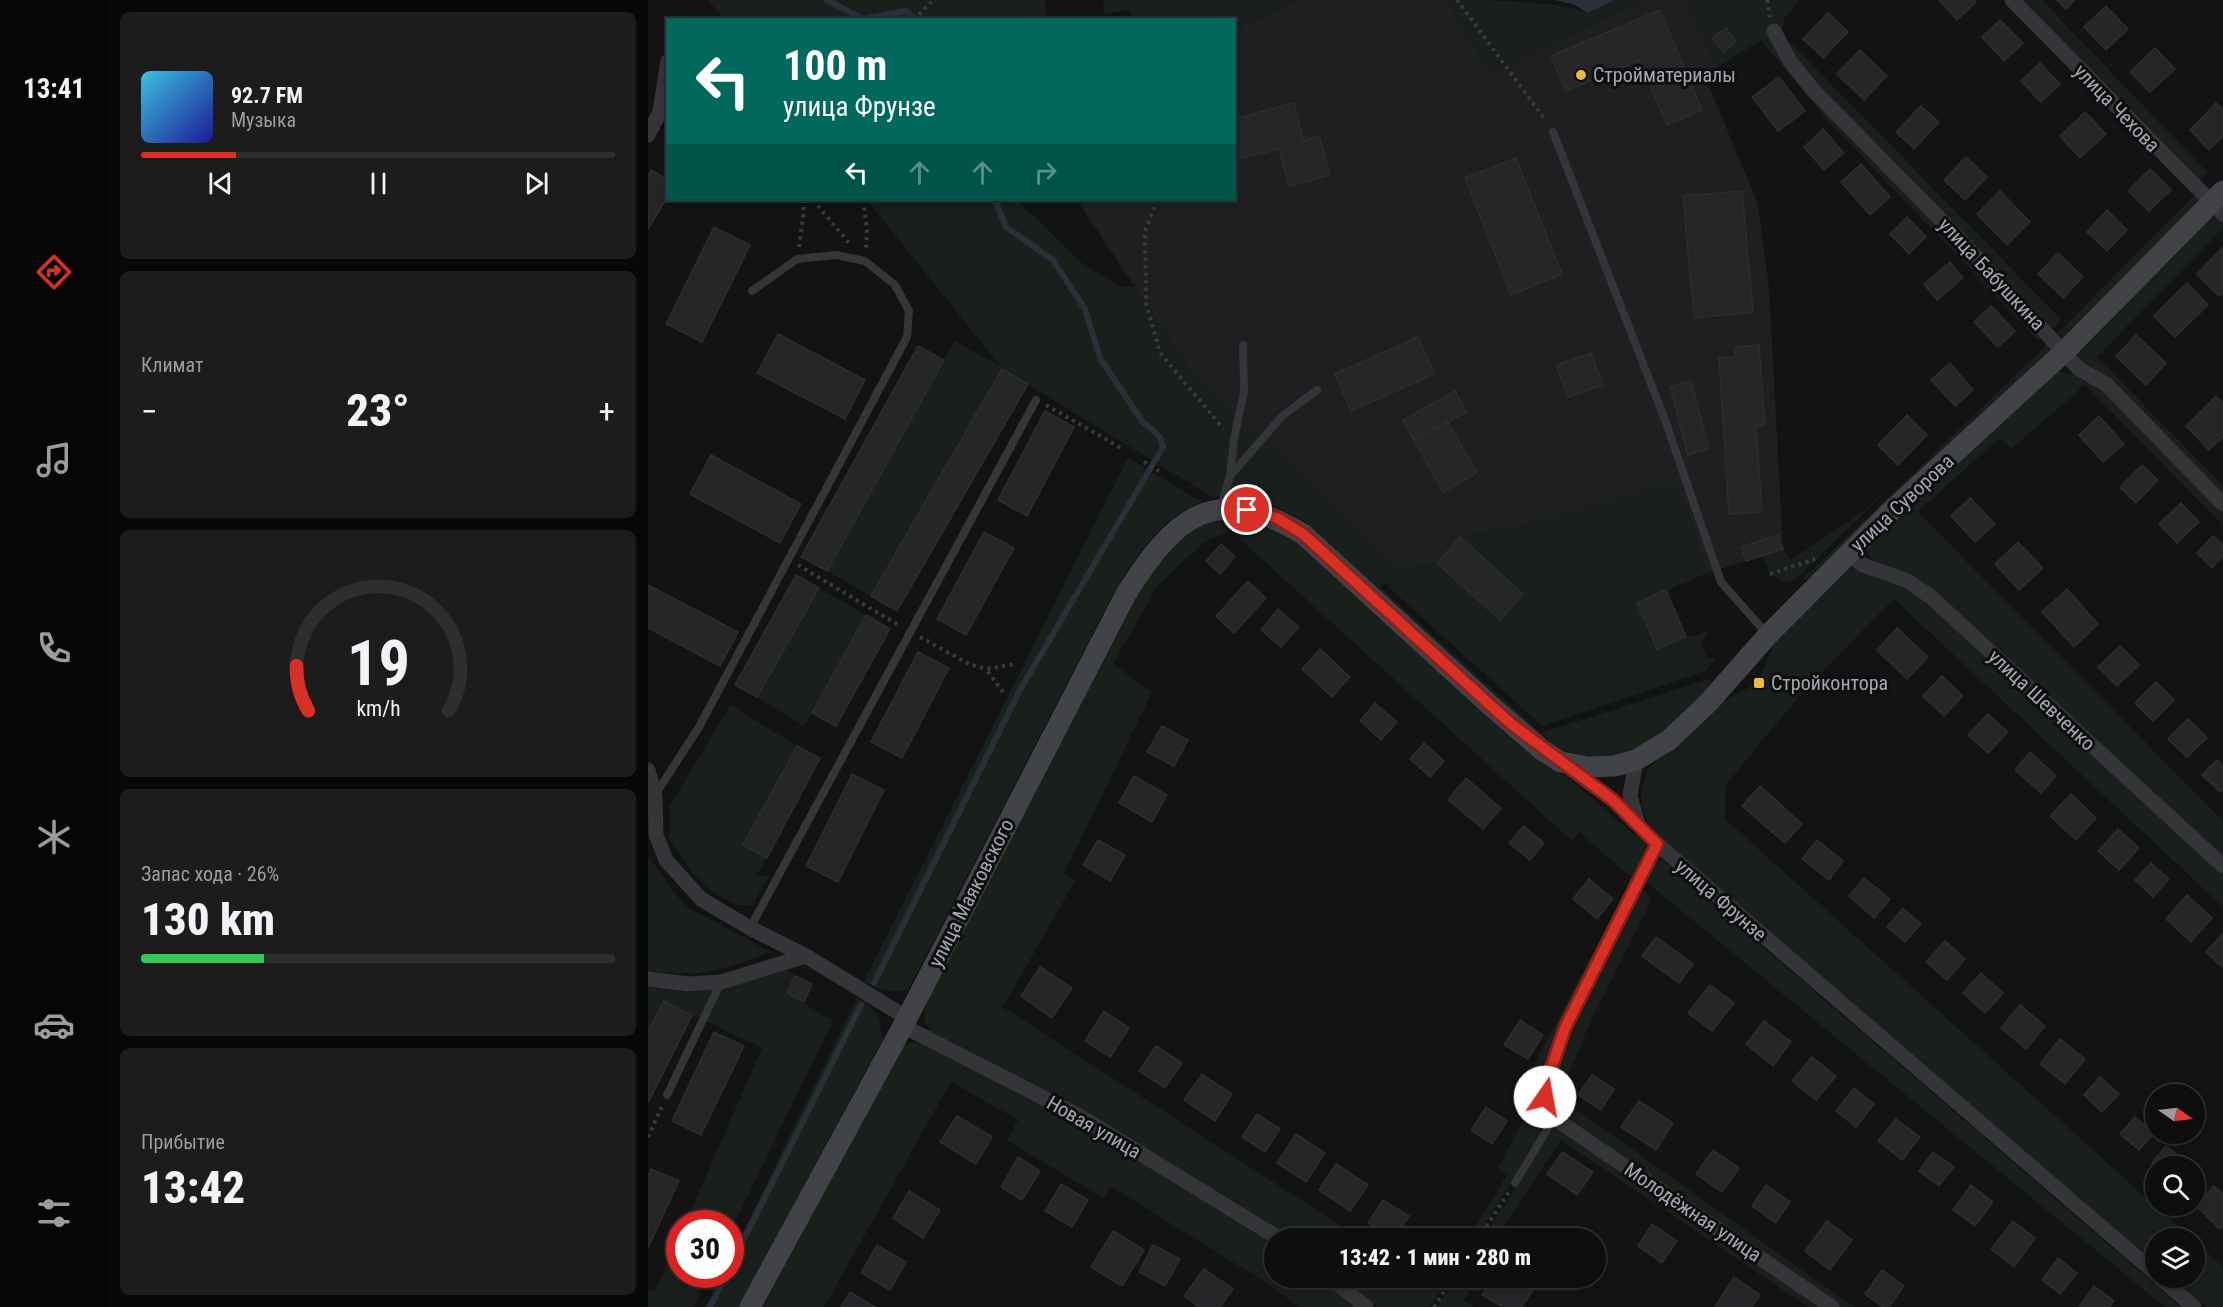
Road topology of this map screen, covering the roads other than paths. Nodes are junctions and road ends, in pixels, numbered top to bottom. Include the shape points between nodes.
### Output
1 (2012, 0) edge
2 (1774, 31) dead end
3 (666, 74) edge
4 (1553, 132) road end
5 (648, 135) edge
6 (2219, 203) edge
7 (752, 291) dead end
8 (1243, 345) dead end
9 (2064, 352) junction
10 (1317, 390) dead end
11 (1036, 400) road end
12 (1230, 476) junction
13 (2223, 504) edge
14 (1220, 508) junction
15 (1849, 553) junction
16 (1768, 635) junction
17 (1636, 760) junction
18 (1561, 762) junction
19 (648, 770) edge
20 (655, 796) junction
21 (1639, 826) junction
22 (1657, 844) junction
23 (2223, 866) edge
24 (750, 928) junction
25 (806, 956) junction
26 (648, 979) edge
27 (721, 982) junction
28 (905, 1022) junction
29 (667, 1095) road end
30 (1554, 1118) junction
31 (1515, 1183) road end
32 (1264, 1229) edge
33 (2145, 1265) edge
34 (1343, 1288) edge
35 (2172, 1288) edge
36 (750, 1307) edge
37 (1366, 1307) edge
38 (1832, 1307) edge
39 (2194, 1307) edge

1 - 6 street, улица Чехова
2 - 9 street, улица Бабушкина via 1790,61 1813,90
3 - 5 street via 660,112
4 - 16 lane via 1665,420 1722,582
6 - 9 main road, улица Суворова
7 - 20 lane via 797,259 836,255 865,261 895,285 909,312 907,337 699,727
8 - 12 lane via 1244,391
9 - 13 street, улица Бабушкина via 2079,369 2107,385
9 - 15 main road, улица Суворова
10 - 12 lane via 1282,416
11 - 24 lane
12 - 14 lane
14 - 18 main road, улица Фрунзе via 1277,518 1303,534 1510,723
14 - 28 main road, улица Маяковского via 1194,516 1172,532 1131,586
15 - 16 main road, улица Суворова
15 - 23 street, улица Шевченко via 1863,565 1908,581 1931,597
16 - 17 main road, улица Суворова via 1709,702 1669,740
17 - 18 main road, улица Суворова via 1588,767
17 - 21 street via 1630,796
18 - 21 street, улица Фрунзе via 1613,800
19 - 20 street, Новая улица
20 - 24 street, Новая улица via 656,835 666,860 701,899
21 - 22 street, улица Фрунзе
22 - 30 street via 1565,1028 1545,1097
22 - 33 street, улица Фрунзе
24 - 25 street, Новая улица
25 - 27 street
25 - 28 street, Новая улица
26 - 27 street via 688,984
27 - 29 lane
28 - 32 street, Новая улица via 1081,1117
28 - 36 main road, улица Маяковского
30 - 31 lane
30 - 38 street, Молодёжная улица
34 - 37 street
35 - 39 street

